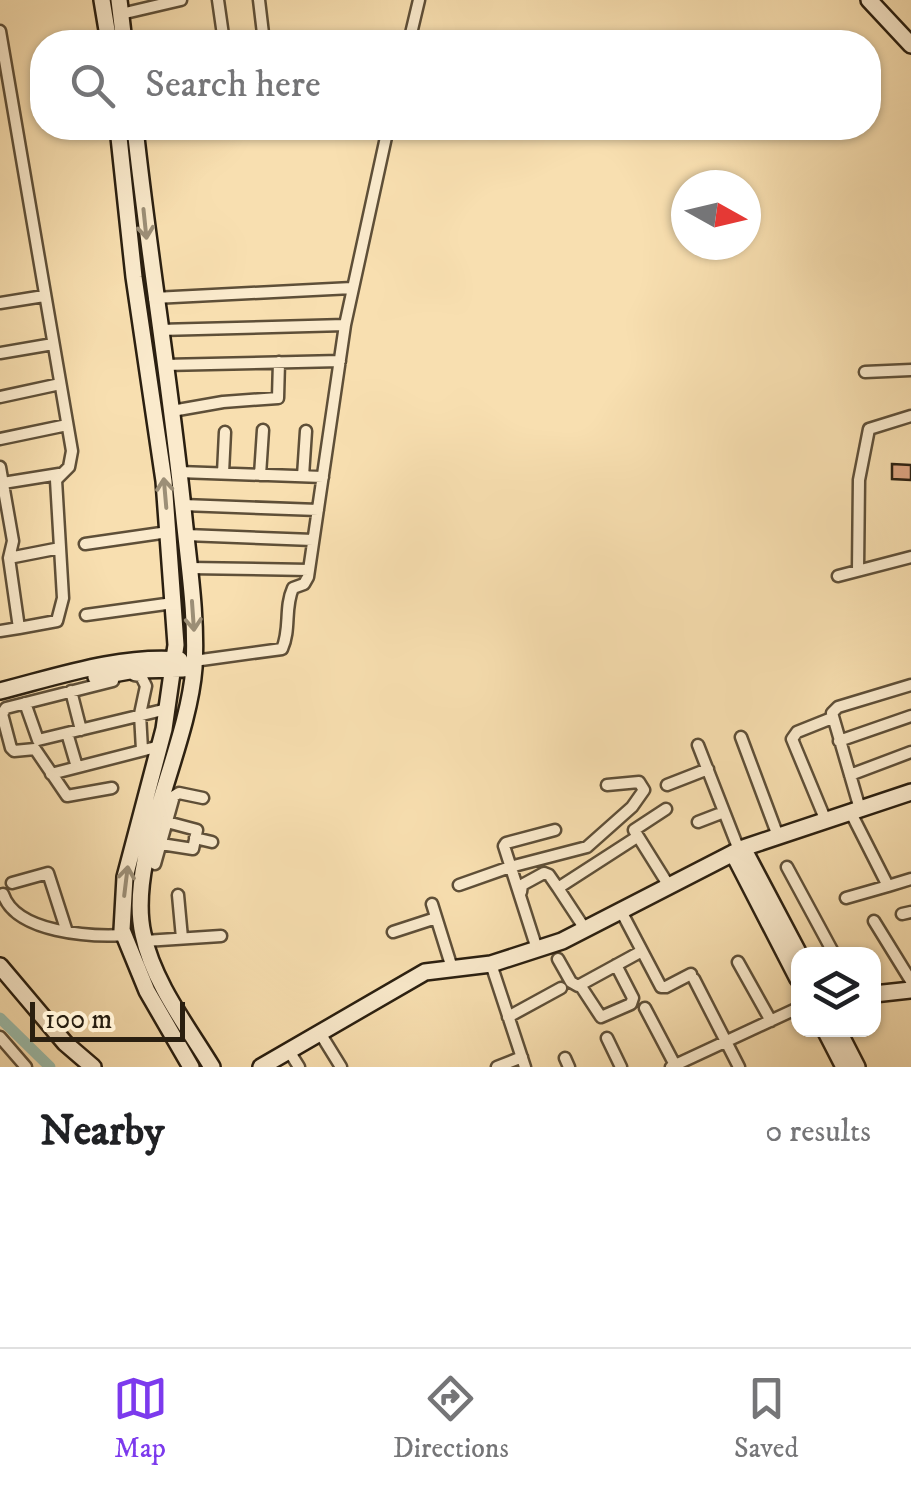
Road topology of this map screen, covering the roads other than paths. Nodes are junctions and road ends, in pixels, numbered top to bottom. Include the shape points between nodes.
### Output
1 (102, 0) edge
2 (177, 0) edge
3 (218, 0) edge
4 (258, 0) edge
5 (419, 0) edge
6 (868, 0) edge
7 (126, 6) edge
8 (107, 30) edge
9 (222, 30) edge
10 (262, 30) edge
11 (412, 30) edge
12 (0, 32) edge
13 (911, 45) edge
14 (119, 140) edge
15 (135, 140) edge
16 (385, 140) edge
17 (352, 288) junction
18 (44, 296) junction
19 (154, 298) junction
20 (0, 304) edge
21 (346, 324) junction
22 (159, 330) junction
23 (53, 344) junction
24 (1, 355) edge
25 (340, 361) junction
26 (280, 362) junction
27 (164, 365) junction
28 (911, 370) edge
29 (864, 372) dead end
30 (60, 384) junction
31 (0, 396) edge
32 (172, 411) junction
33 (911, 416) edge
34 (68, 425) junction
35 (263, 430) dead end
36 (306, 431) dead end
37 (225, 432) dead end
38 (0, 438) edge
39 (0, 468) edge
40 (180, 472) junction
41 (59, 474) junction
42 (223, 474) junction
43 (260, 475) junction
44 (303, 476) junction
45 (323, 477) junction
46 (3, 483) junction
47 (183, 505) junction
48 (318, 510) junction
49 (168, 532) junction
50 (186, 535) junction
51 (314, 540) junction
52 (86, 544) dead end
53 (60, 548) junction
54 (911, 557) edge
55 (9, 558) junction
56 (189, 568) junction
57 (309, 570) junction
58 (858, 570) junction
59 (838, 576) dead end
60 (6, 584) edge
61 (173, 603) junction
62 (86, 615) dead end
63 (19, 628) junction
64 (0, 631) edge
65 (173, 664) junction
66 (194, 665) junction
67 (911, 685) edge
68 (0, 691) edge
69 (71, 692) junction
70 (0, 699) edge
71 (25, 703) junction
72 (167, 709) junction
73 (140, 714) junction
74 (911, 716) edge
75 (832, 718) junction
76 (81, 730) junction
77 (67, 733) junction
78 (741, 737) dead end
79 (839, 740) junction
80 (698, 745) dead end
81 (160, 746) junction
82 (142, 750) junction
83 (911, 752) edge
84 (77, 767) junction
85 (708, 769) junction
86 (52, 774) junction
87 (850, 774) junction
88 (607, 785) dead end
89 (668, 785) dead end
90 (112, 788) dead end
91 (911, 792) edge
92 (202, 798) dead end
93 (666, 809) dead end
94 (856, 811) junction
95 (724, 812) junction
96 (826, 821) junction
97 (698, 822) dead end
98 (555, 830) dead end
99 (162, 832) junction
100 (778, 836) junction
101 (195, 838) junction
102 (637, 838) junction
103 (212, 842) dead end
104 (738, 850) junction
105 (155, 864) dead end
106 (510, 867) junction
107 (787, 867) dead end
108 (911, 879) edge
109 (12, 883) dead end
110 (458, 885) dead end
111 (669, 886) junction
112 (888, 886) junction
113 (558, 888) junction
114 (4, 894) dead end
115 (178, 895) dead end
116 (846, 898) dead end
117 (432, 904) dead end
118 (527, 906) dead end
119 (621, 911) junction
120 (436, 918) junction
121 (874, 922) dead end
122 (585, 930) junction
123 (67, 932) junction
124 (393, 932) dead end
125 (125, 935) junction
126 (221, 936) dead end
127 (182, 938) junction
128 (145, 941) junction
129 (795, 947) edge
130 (830, 947) edge
131 (536, 949) junction
132 (642, 951) junction
133 (558, 959) dead end
134 (738, 962) dead end
135 (490, 964) junction
136 (791, 964) edge
137 (0, 966) edge
138 (616, 966) junction
139 (452, 968) junction
140 (911, 981) edge
141 (580, 985) junction
142 (561, 988) dead end
143 (911, 990) edge
144 (881, 993) edge
145 (911, 1000) edge
146 (881, 1002) edge
147 (645, 1008) dead end
148 (791, 1011) edge
149 (508, 1017) junction
150 (770, 1020) junction
151 (320, 1033) junction
152 (0, 1037) edge
153 (828, 1037) edge
154 (841, 1037) edge
155 (606, 1038) dead end
156 (726, 1042) junction
157 (289, 1050) junction
158 (524, 1062) edge
159 (695, 1062) edge
160 (21, 1065) edge
161 (673, 1066) edge
162 (92, 1067) edge
163 (192, 1067) edge
164 (212, 1067) edge
165 (262, 1067) edge
166 (299, 1067) edge
167 (341, 1067) edge
168 (497, 1067) edge
169 (622, 1067) edge
170 (739, 1067) edge
171 (844, 1067) edge
172 (856, 1067) edge

1 - 8 street
2 - 7 street
3 - 9 street
4 - 10 street
5 - 11 street
6 - 13 street
12 - 18 street
49 -> 14 street
15 -> 19 street
16 - 17 street
17 - 19 street
17 - 21 street
18 - 20 street
18 - 23 street
19 - 22 street
21 - 22 street
21 - 25 street
22 - 27 street
23 - 24 street
23 - 30 street
25 - 26 street
25 - 45 street
26 - 27 street
26 - 32 street via 278,398
27 - 32 street
28 - 29 street
30 - 31 street
30 - 34 street
32 - 40 street
33 - 58 street via 869,430 859,480
34 - 38 street
34 - 41 street via 72,460
35 - 43 street
36 - 44 street
37 - 42 street
39 - 46 street
40 - 42 street
40 - 47 street
41 - 46 street
41 - 53 street
42 - 43 street
43 - 44 street
44 - 45 street
45 - 48 street
46 - 55 street
47 - 48 street
47 - 50 street
48 - 51 street
49 - 52 street
49 - 61 street
50 - 51 street
50 - 56 street
51 - 57 street
53 - 55 street
53 - 63 street via 58,621
54 - 58 street
55 - 60 street
56 - 57 street
56 -> 66 street
57 - 66 street via 304,584 292,588 282,649
58 - 59 street
60 - 63 street
61 - 62 street
61 - 65 street
63 - 64 street
65 - 66 street
65 - 68 street via 128,660
65 - 70 street
65 - 72 street
66 - 99 street
67 - 75 street via 838,707
69 - 71 street
69 - 73 street via 140,676 146,686
69 - 76 street
71 - 77 street via 38,740
71 - 86 street via 2,714 11,748 35,749
72 - 73 street
72 - 81 street
73 - 76 street
73 - 82 street
74 - 79 street
75 - 79 street
75 - 96 street via 796,732 792,740
76 - 77 street
77 - 84 street
78 - 100 street
79 - 87 street
80 - 85 street
81 - 82 street
125 -> 81 street via 125,877
82 - 84 street
83 - 87 street
84 - 86 street
85 - 89 street
85 - 95 street
86 - 90 street via 69,797
87 - 94 street
88 - 106 street via 639,782 644,790 586,848
91 - 94 street
92 - 99 street via 176,794
93 - 102 street via 636,826
94 - 96 street
94 - 112 street
95 - 97 street
95 - 104 street
96 - 100 street
98 - 106 street via 506,842
99 - 101 street via 195,828
99 - 101 street via 191,850
99 - 105 street
99 - 128 street via 141,885
100 - 104 street
101 - 103 street
102 - 111 street
102 - 113 street
104 - 111 street
104 - 129 street
104 - 136 street
106 - 110 street
106 - 131 street
107 - 130 street
108 - 112 street
109 - 123 street via 48,872
111 - 119 street
112 - 116 street
113 - 118 street via 544,874 522,885
113 - 122 street
114 - 123 street via 14,912
115 - 127 street
117 - 120 street
119 - 122 street
119 - 132 street
120 - 124 street
120 - 139 street
121 - 140 street
122 - 131 street
123 - 125 street
125 - 163 street
126 - 127 street
127 - 128 street
128 - 164 street
131 - 135 street
132 - 138 street
132 - 156 street via 660,987 693,976
133 - 141 street via 570,982
134 - 150 street
135 - 139 street
135 - 149 street
137 - 162 street
138 - 141 street
138 - 141 street via 630,1004 600,1017
139 - 151 street via 425,972
142 - 149 street
143 - 144 street
145 - 146 street
147 - 161 street
148 - 150 street
149 - 158 street
150 - 156 street
151 - 157 street
151 - 167 street
152 - 160 street
153 - 171 street
154 - 172 street
155 - 169 street
156 - 159 street
156 - 170 street
157 - 165 street
157 - 166 street
158 - 168 street
159 - 161 street

